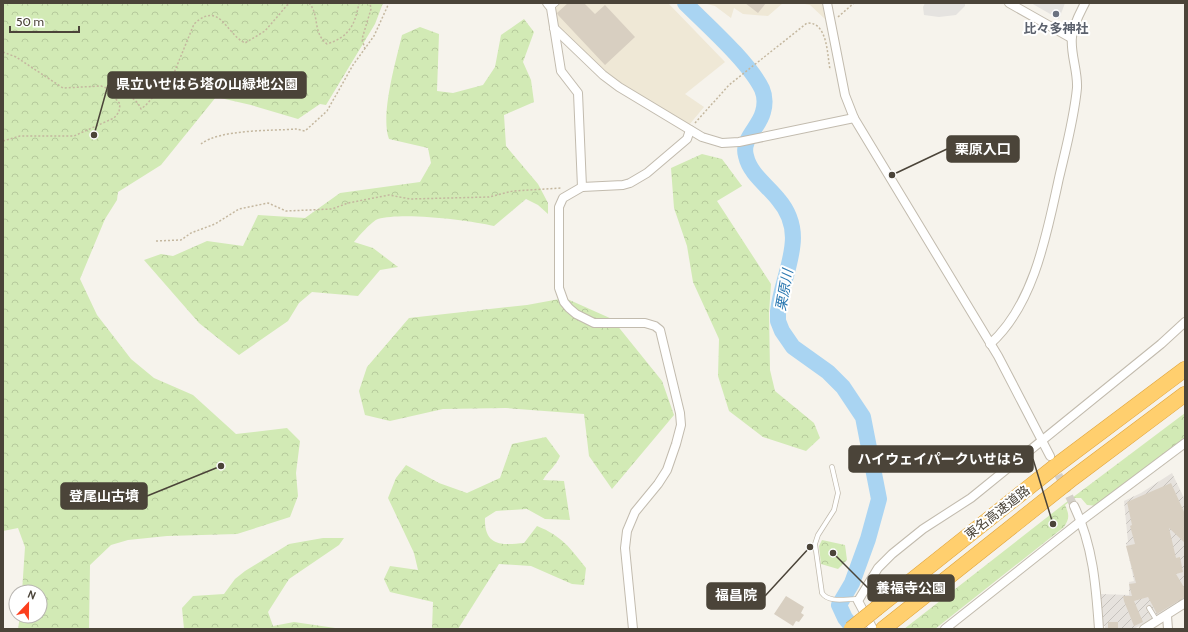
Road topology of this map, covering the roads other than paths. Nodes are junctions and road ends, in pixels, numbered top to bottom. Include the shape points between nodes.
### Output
1 (827, 3) edge
2 (1009, 3) edge
3 (1085, 3) edge
4 (552, 5) edge
5 (554, 28) junction
6 (1071, 38) junction
7 (854, 118) junction
8 (690, 130) junction
9 (582, 187) junction
10 (1185, 322) edge
11 (990, 344) junction
12 (1185, 369) edge
13 (1185, 394) edge
14 (1043, 441) junction
15 (1185, 443) edge
16 (1050, 456) tunnel mouth
17 (832, 467) dead end
18 (1074, 506) tunnel mouth
19 (1081, 521) junction
20 (857, 600) junction
21 (1185, 603) edge
22 (1149, 608) dead end
23 (1167, 616) junction
24 (1158, 622) junction
25 (888, 625) edge
26 (633, 629) edge
27 (851, 629) edge
28 (873, 629) edge
29 (945, 629) edge
30 (1099, 629) edge
31 (1144, 629) edge
32 (1168, 629) edge

1 - 7 street via 839,70
2 - 6 street
3 - 6 street
4 - 5 street
5 - 8 street via 603,75
5 - 9 street via 561,71 578,93
6 - 11 street via 1077,88 1073,118 1043,249 1012,319
7 - 8 street via 739,142 722,143
7 - 11 street
8 - 9 street via 686,139 647,173 630,182 623,185
9 - 26 street via 563,198 559,207 561,296 573,311 594,323 645,323 660,330 680,413 680,434 666,470 635,512 628,531 625,548
10 - 14 street
11 - 14 street
12 - 27 highway, 東名高速道路, bridge via 1053,468
13 - 25 highway, 東名高速道路 via 1067,483
14 - 16 street
14 - 20 street via 971,498 923,529 892,554 878,568
15 - 19 street
17 - 20 lane via 837,499 834,510 815,544 822,593 825,597 834,599
18 - 19 street
19 - 29 street
19 - 30 street via 1093,563
20 - 28 street
21 - 23 street
22 - 24 lane
23 - 24 street
23 - 32 street
24 - 31 street

